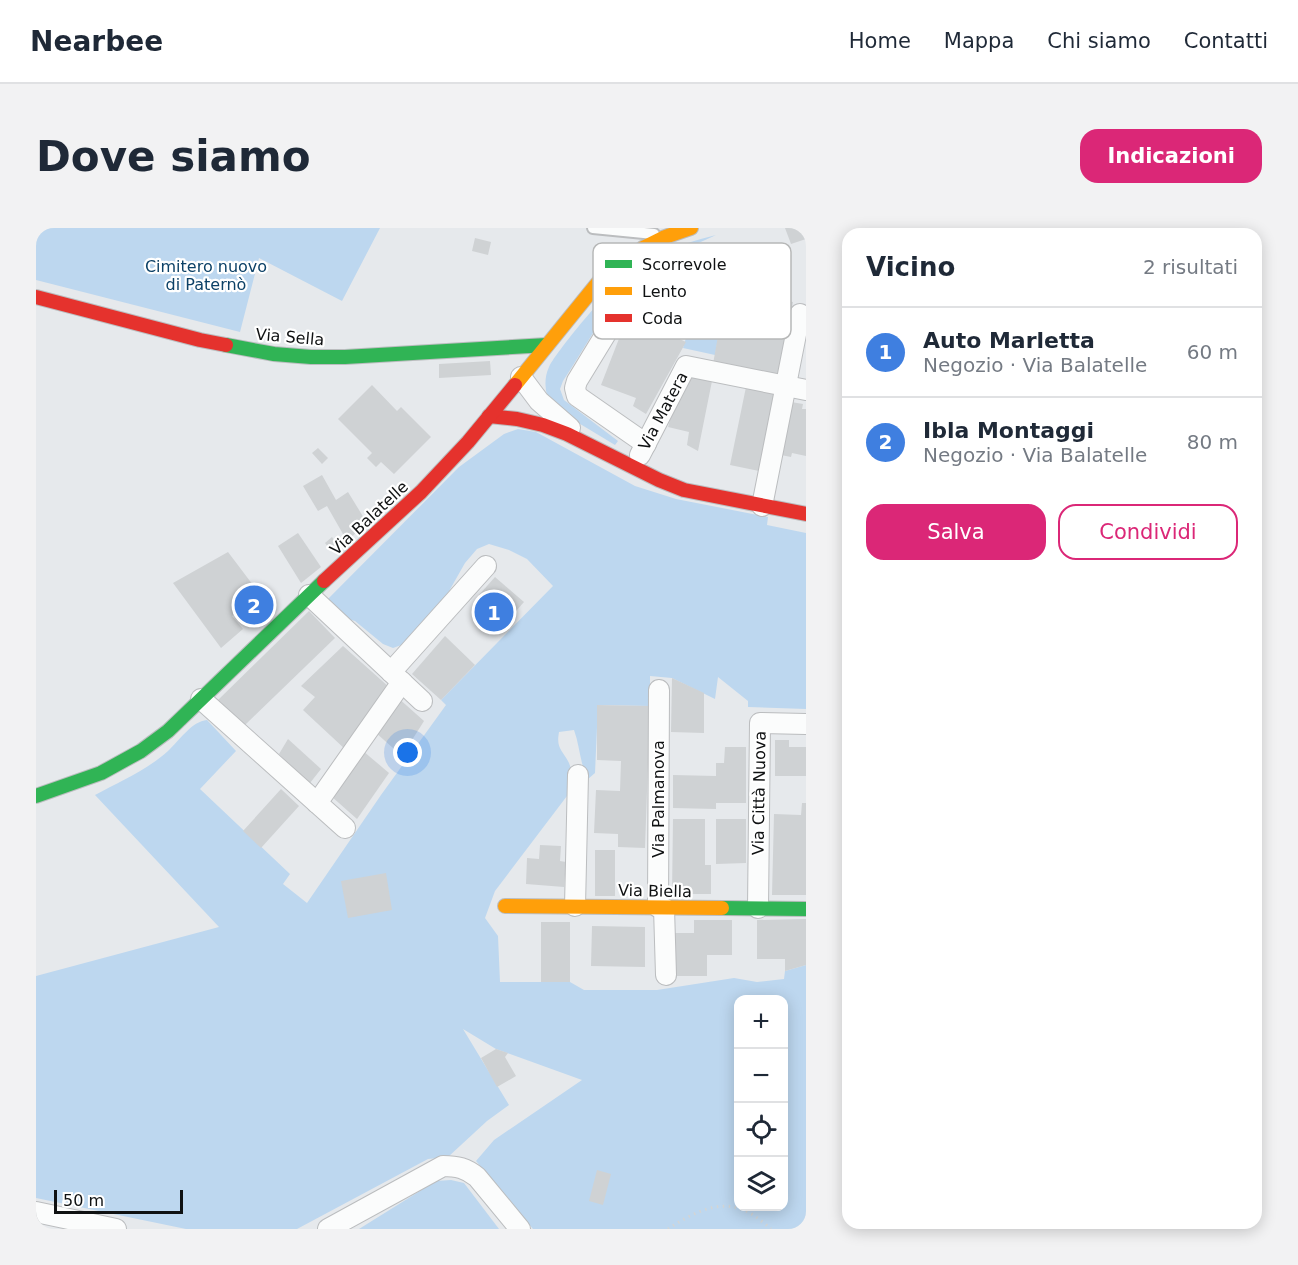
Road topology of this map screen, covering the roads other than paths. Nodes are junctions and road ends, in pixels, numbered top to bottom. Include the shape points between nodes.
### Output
1 (593, 228) edge
2 (691, 228) edge
3 (669, 235) junction
4 (653, 243) edge
5 (593, 289) edge
6 (36, 297) edge
7 (800, 314) dead end
8 (603, 339) edge
9 (547, 345) junction
10 (521, 376) junction
11 (786, 386) junction
12 (806, 390) edge
13 (489, 416) junction
14 (591, 444) junction
15 (646, 444) junction
16 (633, 468) junction
17 (762, 506) junction
18 (806, 514) edge
19 (486, 566) dead end
20 (309, 595) junction
21 (396, 677) junction
22 (658, 690) dead end
23 (201, 699) junction
24 (422, 701) dead end
25 (806, 724) edge
26 (578, 775) dead end
27 (36, 796) edge
28 (317, 803) junction
29 (345, 828) dead end
30 (505, 906) dead end
31 (575, 906) junction
32 (661, 908) junction
33 (758, 908) junction
34 (806, 909) edge
35 (666, 975) dead end
36 (36, 1212) edge
37 (116, 1229) edge
38 (328, 1229) edge
39 (520, 1229) edge

1 - 3 lane
2 - 3 street, Via Balatelle
3 - 4 street, Via Balatelle
5 - 9 street, Via Balatelle
6 - 9 street, Via Sella via 241,349 311,357
7 - 11 street
8 - 15 street via 577,381 578,396
9 - 10 street, Via Balatelle
10 - 13 street, Via Balatelle
10 - 14 street via 549,411
11 - 12 street, Via Matera
11 - 15 street, Via Matera via 686,366
11 - 17 street
13 - 14 street via 543,423
13 - 20 street, Via Balatelle via 421,492
14 - 16 street
15 - 16 street, Via Matera
16 - 17 street via 686,491
17 - 18 street
19 - 21 street
20 - 21 street
20 - 23 street, Via Balatelle
21 - 24 street
21 - 28 street
22 - 32 street, Via Palmanova
23 - 27 street, Via Balatelle via 141,751 101,773
23 - 28 street
25 - 33 street, Via Città Nuova via 760,723
26 - 31 street
28 - 29 street
30 - 31 street, Via Biella
31 - 32 street, Via Biella
32 - 33 street, Via Biella
32 - 35 street, Via Palmanova
33 - 34 street, Via Biella
36 - 37 street
38 - 39 street via 443,1166 457,1166 477,1177

